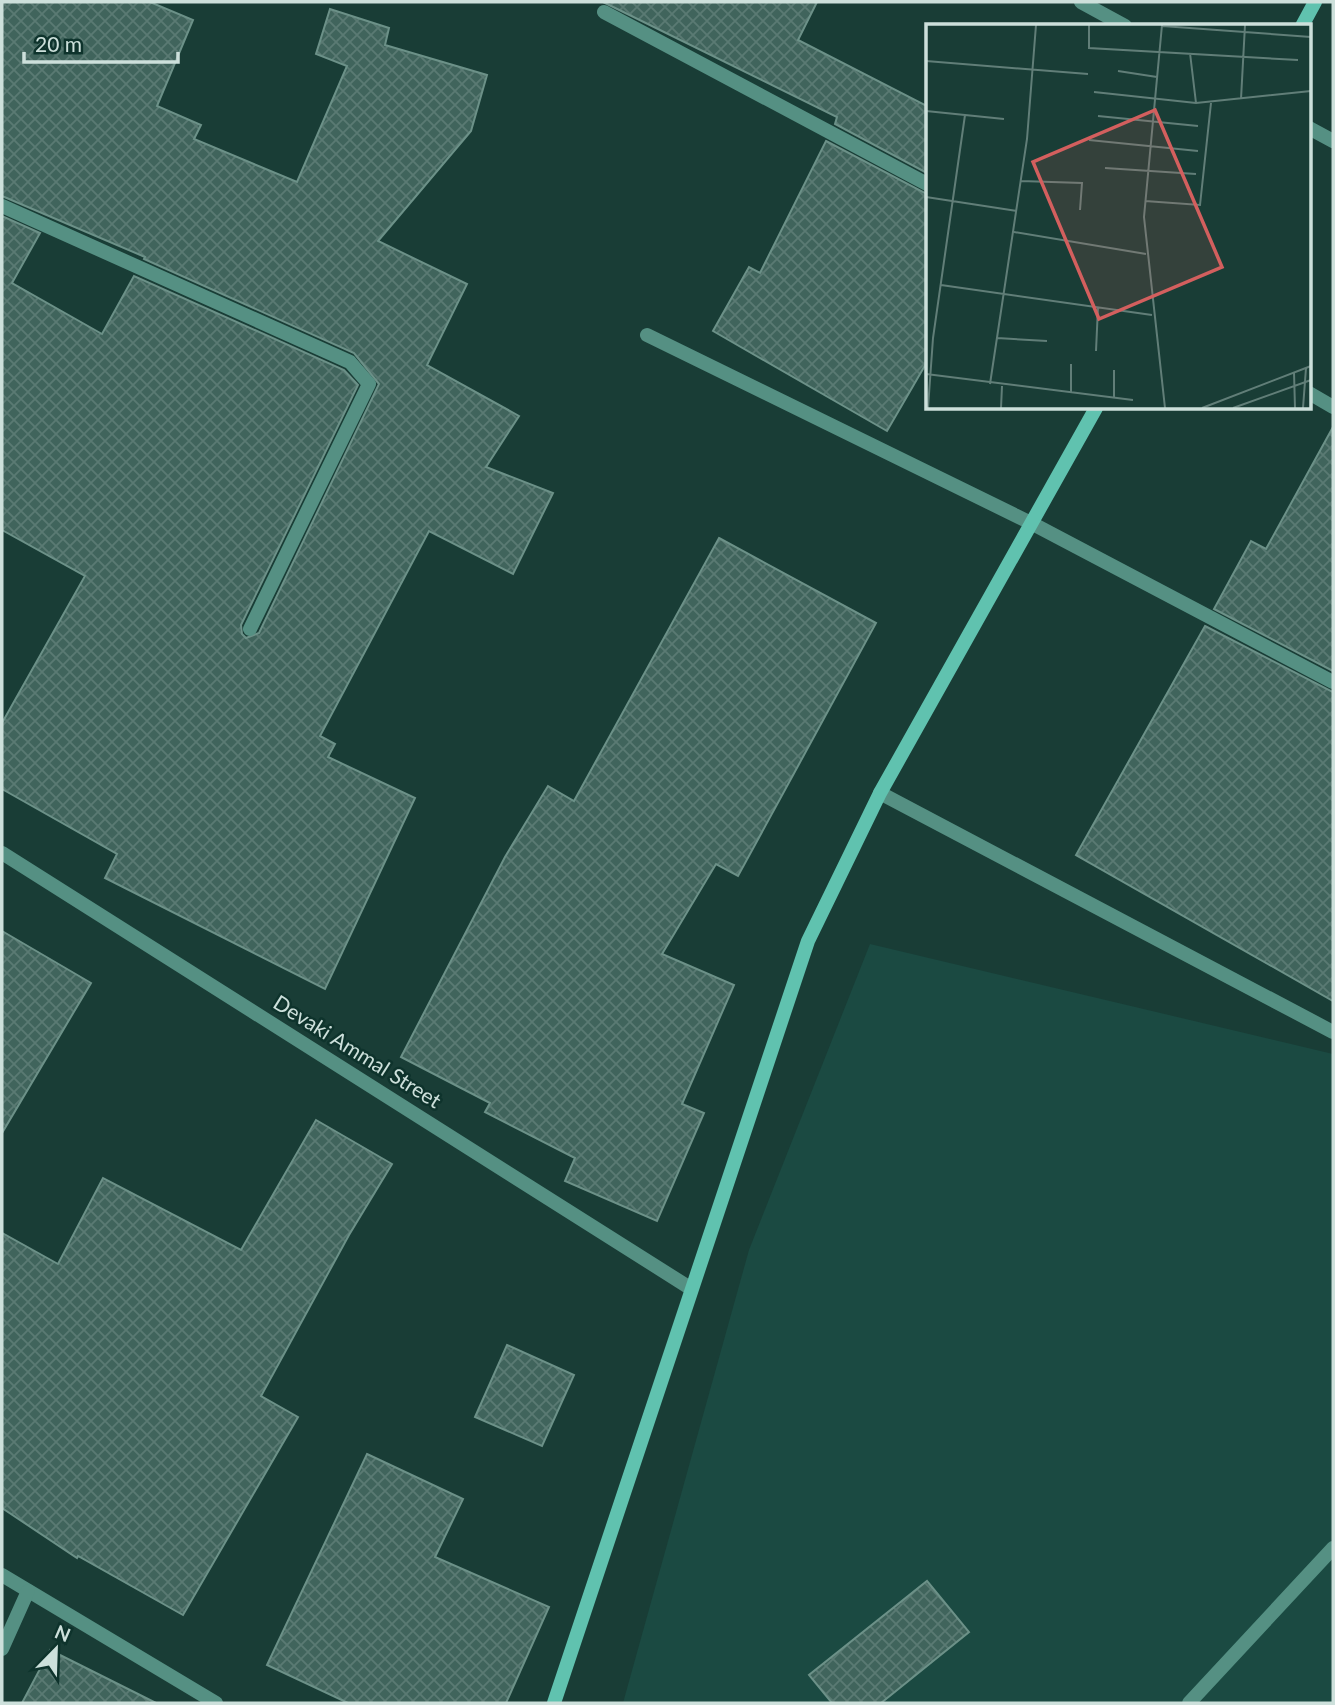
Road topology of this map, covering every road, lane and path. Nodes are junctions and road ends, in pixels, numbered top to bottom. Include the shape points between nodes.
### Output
1 (1081, 2) edge
2 (1315, 2) edge
3 (604, 12) dead end
4 (1121, 24) edge
5 (1303, 24) edge
6 (1310, 129) edge
7 (1333, 141) edge
8 (926, 183) edge
9 (2, 206) edge
10 (647, 335) dead end
11 (1310, 394) edge
12 (1333, 407) edge
13 (1095, 410) edge
14 (1033, 524) junction
15 (250, 629) dead end
16 (1333, 682) edge
17 (880, 793) junction
18 (2, 853) edge
19 (1333, 1032) edge
20 (690, 1288) junction
21 (1333, 1548) edge
22 (2, 1575) edge
23 (28, 1591) junction
24 (2, 1649) edge
25 (216, 1703) edge
26 (554, 1703) edge
27 (1189, 1703) edge

1 - 4 street
2 - 5 street
3 - 8 street
6 - 7 street
9 - 15 street via 350,362 369,384
10 - 14 street
11 - 12 street
13 - 14 street
14 - 16 street
14 - 17 street
17 - 19 street
17 - 20 street via 808,941
18 - 20 street, Devaki Ammal Street
20 - 26 street
21 - 27 street
22 - 23 street
23 - 24 street
23 - 25 street

